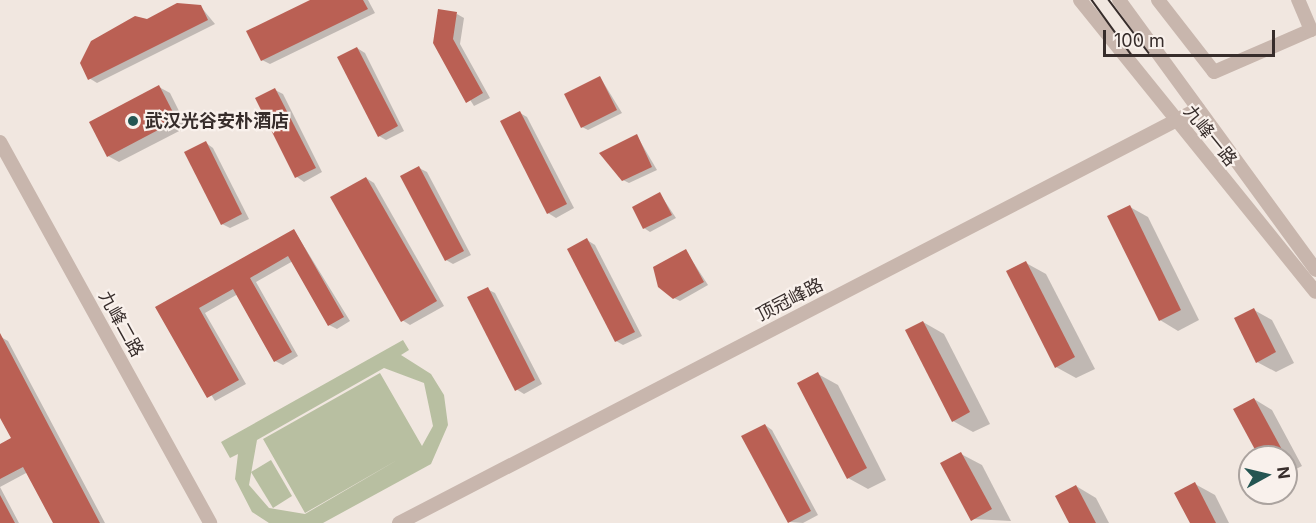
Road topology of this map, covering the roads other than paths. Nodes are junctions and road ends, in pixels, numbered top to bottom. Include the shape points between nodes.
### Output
1 (1080, 0) edge
2 (1119, 0) edge
3 (1158, 0) edge
4 (1298, 0) edge
5 (1198, 108) junction
6 (1174, 121) junction
7 (0, 142) edge
8 (1316, 270) edge
9 (1316, 292) edge
10 (210, 523) edge
11 (399, 523) edge

1 - 6 street, 九峰一路
2 - 5 street, 九峰一路
3 - 4 street via 1214,72 1311,30
5 - 6 street, 顶冠峰路
5 - 8 street, 九峰一路
6 - 9 street, 九峰一路
6 - 11 street, 顶冠峰路
7 - 10 street, 九峰二路

